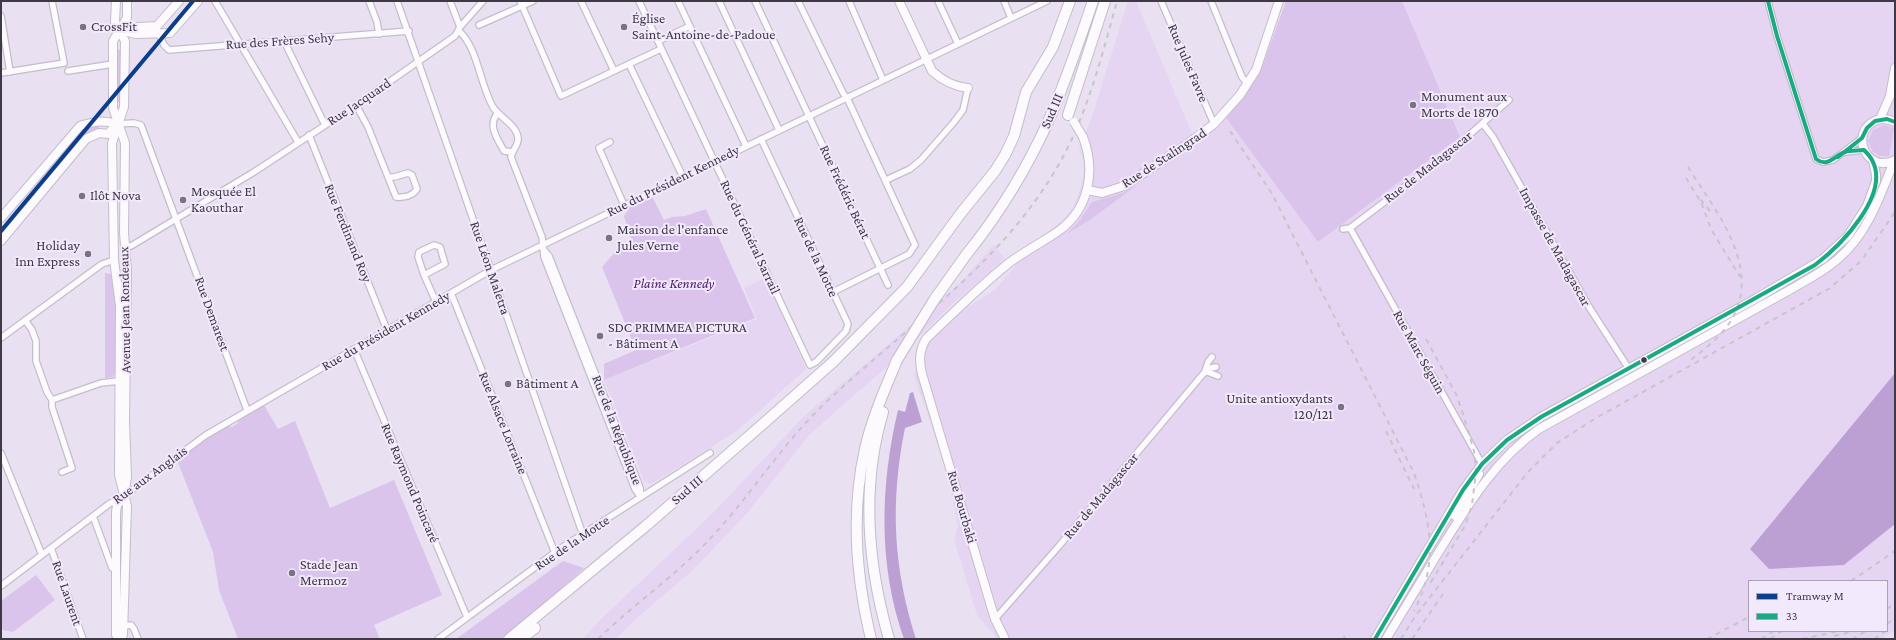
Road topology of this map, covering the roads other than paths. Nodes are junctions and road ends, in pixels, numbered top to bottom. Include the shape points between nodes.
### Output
1 (52, 1) edge
2 (116, 1) edge
3 (127, 1) edge
4 (179, 1) edge
5 (198, 1) edge
6 (215, 1) edge
7 (369, 1) edge
8 (397, 1) edge
9 (450, 1) edge
10 (483, 1) edge
11 (532, 1) edge
12 (581, 1) edge
13 (639, 1) edge
14 (678, 1) edge
15 (719, 1) edge
16 (755, 1) edge
17 (798, 1) edge
18 (848, 1) edge
19 (900, 1) edge
20 (938, 1) edge
21 (1004, 1) edge
22 (1047, 1) edge
23 (1070, 1) edge
24 (1093, 1) edge
25 (1105, 1) edge
26 (1161, 1) edge
27 (1211, 1) edge
28 (1279, 1) edge
29 (521, 3) edge
30 (1769, 3) edge
31 (1, 16) edge
32 (1011, 18) junction
33 (479, 25) dead end
34 (690, 26) junction
35 (460, 29) junction
36 (120, 30) junction
37 (158, 30) junction
38 (409, 31) junction
39 (379, 34) junction
40 (284, 41) junction
41 (658, 41) junction
42 (241, 44) junction
43 (958, 44) junction
44 (662, 49) junction
45 (926, 60) junction
46 (418, 61) junction
47 (113, 64) junction
48 (629, 64) junction
49 (1895, 68) edge
50 (68, 71) dead end
51 (614, 71) junction
52 (10, 72) junction
53 (1, 73) edge
54 (883, 80) junction
55 (1247, 83) junction
56 (968, 88) joint
57 (847, 97) junction
58 (1509, 100) dead end
59 (356, 105) junction
60 (498, 113) junction
61 (810, 115) junction
62 (1071, 119) joint
63 (1880, 119) junction
64 (1895, 122) edge
65 (118, 124) junction
66 (1214, 124) junction
67 (1483, 124) junction
68 (325, 125) junction
69 (779, 130) junction
70 (309, 136) junction
71 (1862, 138) junction
72 (761, 139) junction
73 (298, 142) junction
74 (610, 142) dead end
75 (746, 146) junction
76 (1864, 150) junction
77 (512, 152) junction
78 (1845, 152) junction
79 (55, 155) junction
80 (1873, 160) junction
81 (1894, 160) edge
82 (715, 161) junction
83 (65, 163) junction
84 (388, 177) junction
85 (683, 177) junction
86 (886, 180) junction
87 (1088, 190) junction
88 (624, 205) junction
89 (1, 218) edge
90 (176, 219) junction
91 (1350, 228) junction
92 (1343, 229) dead end
93 (1, 241) edge
94 (126, 246) junction
95 (543, 247) junction
96 (114, 260) junction
97 (880, 269) junction
98 (491, 270) junction
99 (424, 275) junction
100 (888, 285) dead end
101 (833, 292) junction
102 (451, 293) junction
103 (436, 302) junction
104 (25, 320) junction
105 (387, 330) junction
106 (1, 338) edge
107 (354, 349) junction
108 (1212, 358) dead end
109 (898, 360) junction
110 (810, 365) joint
111 (1216, 367) dead end
112 (1629, 369) junction
113 (1205, 371) junction
114 (306, 376) joint
115 (1218, 376) dead end
116 (119, 380) junction
117 (52, 400) junction
118 (247, 410) junction
119 (1, 453) edge
120 (710, 453) dead end
121 (1482, 464) junction
122 (1495, 469) junction
123 (62, 472) dead end
124 (124, 496) junction
125 (641, 497) junction
126 (93, 516) junction
127 (583, 535) junction
128 (1442, 546) junction
129 (51, 548) junction
130 (556, 553) junction
131 (42, 555) junction
132 (610, 556) junction
133 (115, 568) junction
134 (1, 586) edge
135 (467, 617) junction
136 (995, 619) junction
137 (124, 626) junction
138 (120, 638) edge
139 (83, 639) edge
140 (138, 639) edge
141 (438, 639) edge
142 (509, 639) edge
143 (521, 639) edge
144 (871, 639) edge
145 (889, 639) edge
146 (1005, 639) edge
147 (1375, 639) edge
148 (1386, 639) edge

1 - 52 street via 64,63
2 - 36 main road, Avenue Jean Rondeaux via 115,22
3 - 36 main road via 127,18
4 - 37 main road
5 - 37 main road via 172,31
6 - 42 street
7 - 39 street
8 - 38 street, Rue Léon Maletra
9 - 35 street, Rue de la République
10 - 35 street, Rue Jacquard
11 - 29 street
12 - 51 street
13 - 41 street, Rue du Général Sarrail
14 - 34 street
15 - 69 street
16 - 61 street, Rue Frédéric Bérat
17 - 57 street
18 - 54 street
19 - 45 main road
20 - 43 street
21 - 32 street
22 - 32 street, Rue du Président Kennedy
23 - 132 highway, Sud III via 1053,47 1026,92 1010,146 995,171 907,287 833,362
24 - 109 highway, Sud III, bridge via 1051,115 1010,193 934,300
25 - 62 highway
26 - 66 street, Rue Jules Favre
27 - 55 street via 1242,77
28 - 55 main road, Rue de Stalingrad via 1263,54
29 - 33 street
29 - 51 street via 562,96
30 - 78 street via 1816,159 1827,163
31 - 52 street
32 - 43 street, Rue du Président Kennedy
34 - 41 street
34 - 75 street
35 - 46 street, Rue Jacquard via 455,36
35 - 60 street, Rue de la République via 468,42 492,106
36 - 37 main road via 136,34
36 - 47 main road via 113,40
36 - 65 main road, Avenue Jean Rondeaux via 125,41 124,107
37 - 42 street, Rue des Frères Sehy via 169,50
38 - 39 street, Rue des Frères Sehy
38 - 46 street, Rue Léon Maletra
39 - 40 street, Rue des Frères Sehy
40 - 42 street, Rue des Frères Sehy
40 - 68 street
41 - 44 street, Rue du Général Sarrail
42 - 73 street
43 - 45 street, Rue du Président Kennedy
44 - 48 street
44 - 82 street, Rue du Général Sarrail
45 - 54 street, Rue du Président Kennedy
45 - 56 main road via 932,71 941,79 954,87
46 - 59 street, Rue Jacquard
46 - 98 street, Rue Léon Maletra
47 - 50 street
47 - 65 main road via 112,108
48 - 51 street
48 - 85 street
49 - 63 main road via 1890,96
52 - 53 street
54 - 57 street, Rue du Président Kennedy
55 - 66 main road, Rue de Stalingrad
56 - 86 street via 963,110 921,160 910,169
57 - 61 street, Rue du Président Kennedy
57 - 86 street
58 - 67 street, Rue de Madagascar
59 - 68 street, Rue Jacquard
59 - 84 street via 368,127
60 - 77 street, Rue de la République via 516,132 518,138
60 - 77 street via 492,119 492,124 504,151
61 - 69 street, Rue du Président Kennedy
61 - 97 street, Rue Frédéric Bérat
62 - 87 main road, bridge via 1083,137 1089,158
63 - 64 main road
63 - 71 main road via 1870,124
65 - 79 main road via 106,120 80,126
65 - 83 main road via 108,134 99,133 86,138
65 - 90 street, Rue Demarest via 141,125
65 - 94 main road, Avenue Jean Rondeaux via 125,142
65 - 96 main road, Avenue Jean Rondeaux via 112,143
66 - 87 main road, Rue de Stalingrad via 1183,148 1124,186 1102,193
67 - 91 street, Rue de Madagascar
67 - 112 street, Impasse de Madagascar via 1529,199 1589,307
68 - 70 street, Rue Jacquard
69 - 72 street, Rue du Président Kennedy
70 - 73 street, Rue Jacquard
70 - 105 street, Rue Ferdinand Roy
71 - 76 main road
71 - 78 street
72 - 75 street, Rue du Président Kennedy
72 - 101 street, Rue de la Motte
73 - 90 street, Rue Jacquard
74 - 88 street via 599,148
75 - 82 street, Rue du Président Kennedy
76 - 78 street
76 - 80 main road
77 - 95 street, Rue de la République via 511,157 542,237
79 - 83 main road
79 - 89 main road
80 - 81 main road via 1883,163
80 - 112 main road via 1876,181 1867,206 1857,224 1832,252 1799,275
81 - 122 main road via 1866,225 1850,247 1827,268 1539,429
82 - 85 street, Rue du Président Kennedy
82 - 110 street, Rue du Général Sarrail
83 - 93 main road
84 - 84 street via 396,197 402,198 415,193 417,189 412,175 408,173
85 - 88 street, Rue du Président Kennedy
86 - 97 street via 915,245 909,254
87 - 136 main road, Rue Bourbaki via 1077,211 1065,225 1002,269 926,339 920,352 922,374
88 - 95 street, Rue du Président Kennedy
90 - 94 street, Rue Jacquard via 131,246
90 - 118 street, Rue Demarest
91 - 92 street, Rue de Madagascar
91 - 121 street, Rue Marc Séguin
94 - 124 main road, Avenue Jean Rondeaux via 127,478
95 - 98 street, Rue du Président Kennedy
95 - 125 street, Rue de la République via 544,257 598,387 635,489
96 - 104 street via 102,264
96 - 116 main road, Avenue Jean Rondeaux via 119,293
97 - 100 street, Rue Frédéric Bérat
97 - 101 street
98 - 102 street, Rue du Président Kennedy
98 - 127 street, Rue Léon Maletra
99 - 99 street via 445,264 440,247 434,245 419,252 418,257
99 - 103 street
101 - 110 street, Rue de la Motte via 848,324 846,331
102 - 103 street, Rue du Président Kennedy
102 - 130 street, Rue Alsace Lorraine
103 - 105 street, Rue du Président Kennedy
104 - 106 street
104 - 117 street via 32,330 36,342 36,361
105 - 107 street, Rue du Président Kennedy
107 - 114 street, Rue du Président Kennedy
107 - 135 street, Rue Raymond Poincaré
108 - 113 street, Rue de Madagascar
109 - 144 highway via 865,448 858,504 857,558
109 - 145 highway via 881,419 869,499 870,541 876,586
111 - 113 street
112 - 121 main road via 1518,432
113 - 115 street
113 - 136 street, Rue de Madagascar
114 - 118 street, Rue aux Anglais
116 - 117 street via 101,383
116 - 124 main road, Avenue Jean Rondeaux via 119,475
117 - 123 street via 72,468
118 - 124 street, Rue aux Anglais via 206,435
119 - 131 street
120 - 125 street, Rue de la Motte
121 - 122 main road via 1487,469
121 - 128 main road via 1479,476 1445,531
121 - 147 main road via 1463,490
122 - 128 main road
124 - 126 street, Rue aux Anglais
124 - 133 main road, Avenue Jean Rondeaux via 117,505 116,512
124 - 137 main road, Avenue Jean Rondeaux via 127,506
125 - 127 street, Rue de la Motte
126 - 129 street, Rue aux Anglais
126 - 133 street via 112,568
127 - 130 street, Rue de la Motte
128 - 148 main road
129 - 131 street, Rue aux Anglais
129 - 139 street, Rue Laurent
130 - 135 street, Rue de la Motte
131 - 134 street, Rue aux Anglais
132 - 142 highway
132 - 143 highway via 609,563
133 - 138 main road, Avenue Jean Rondeaux via 116,635
135 - 141 street, Rue de la Motte
136 - 146 main road, Rue Bourbaki
137 - 138 main road, Avenue Jean Rondeaux
137 - 140 street via 131,625

